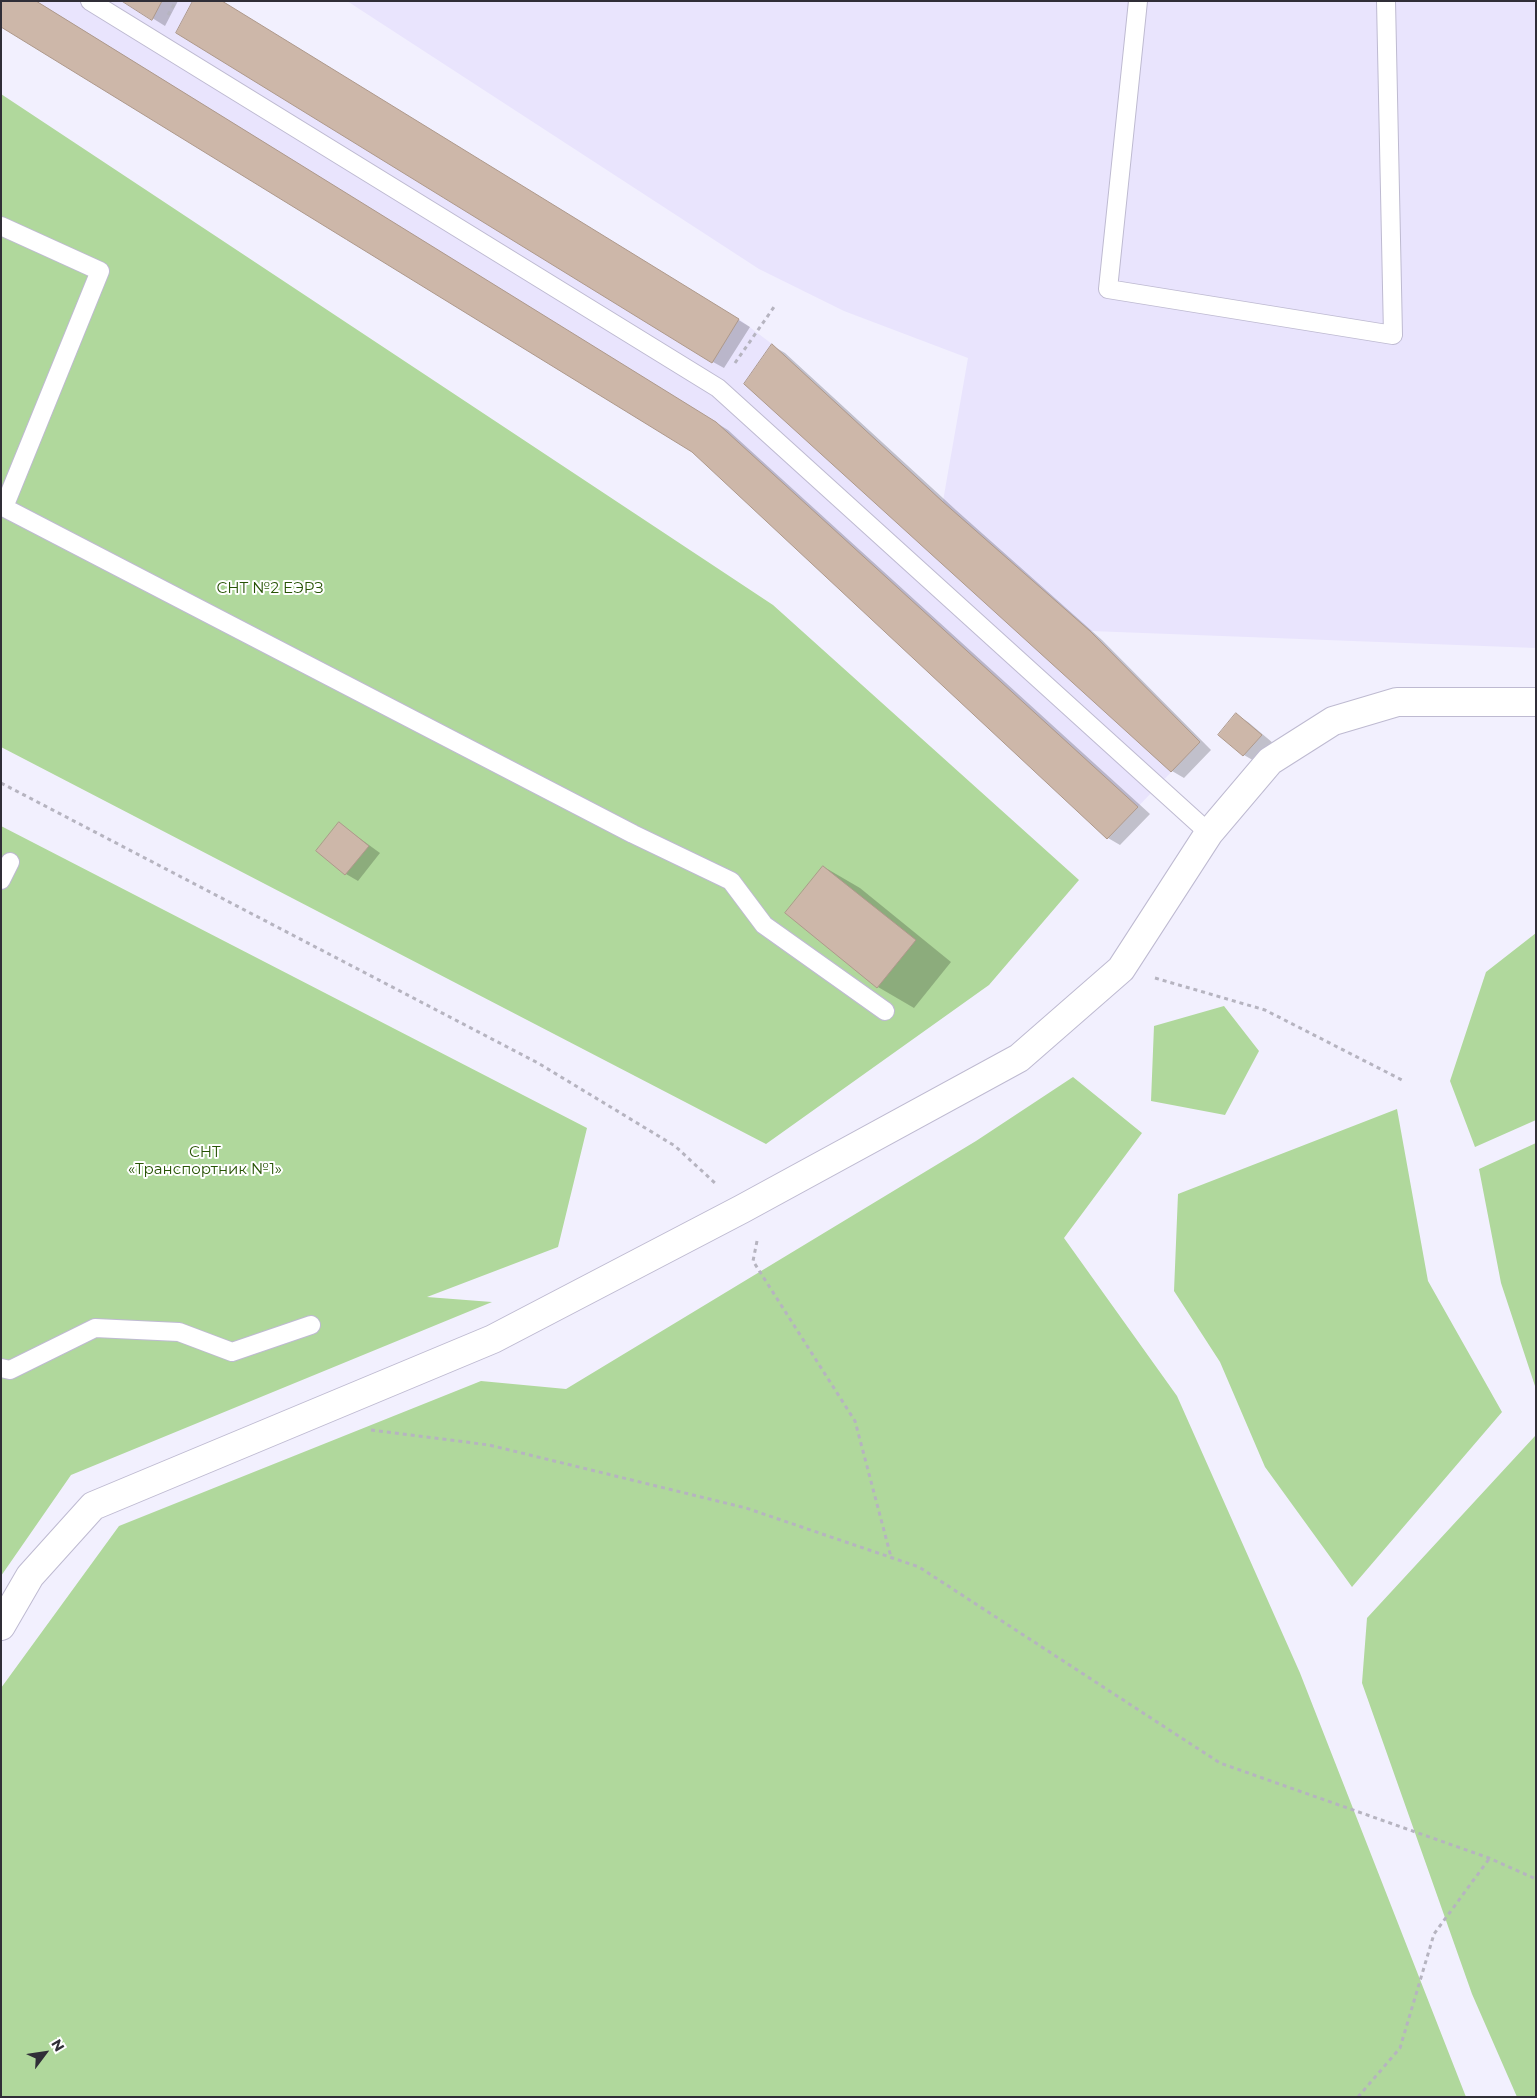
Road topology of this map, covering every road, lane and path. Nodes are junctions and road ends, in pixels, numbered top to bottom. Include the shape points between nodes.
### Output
1 (90, 1) edge
2 (1138, 1) edge
3 (1386, 1) edge
4 (1, 226) edge
5 (774, 308) dead end
6 (718, 388) junction
7 (2, 506) edge
8 (1536, 702) edge
9 (1, 783) edge
10 (1209, 833) junction
11 (10, 862) dead end
12 (1, 880) edge
13 (1121, 969) junction
14 (885, 1011) dead end
15 (1402, 1080) dead end
16 (766, 1196) junction
17 (742, 1209) junction
18 (311, 1325) dead end
19 (1, 1368) edge
20 (365, 1429) dead end
21 (891, 1557) junction
22 (1, 1626) edge
23 (1489, 1858) junction
24 (1536, 1879) edge
25 (1358, 2097) edge

1 - 6 lane
2 - 3 lane via 1108,290 1393,335
4 - 7 lane via 100,271
5 - 6 path
6 - 10 lane
7 - 14 lane via 633,834 731,881 764,925
8 - 10 street via 1397,702 1333,721 1270,761
9 - 17 path via 538,1063 675,1146
10 - 13 street
11 - 12 lane
13 - 15 path via 1265,1010
13 - 16 street via 1019,1058
16 - 17 street
16 - 21 path via 753,1261 855,1421
17 - 22 street via 493,1339 93,1506 30,1576
18 - 19 lane via 232,1352 179,1332 95,1328 10,1370
20 - 21 path via 489,1445 746,1508
21 - 23 path via 919,1567 1220,1764
23 - 24 path
23 - 25 path via 1434,1934 1400,2048

